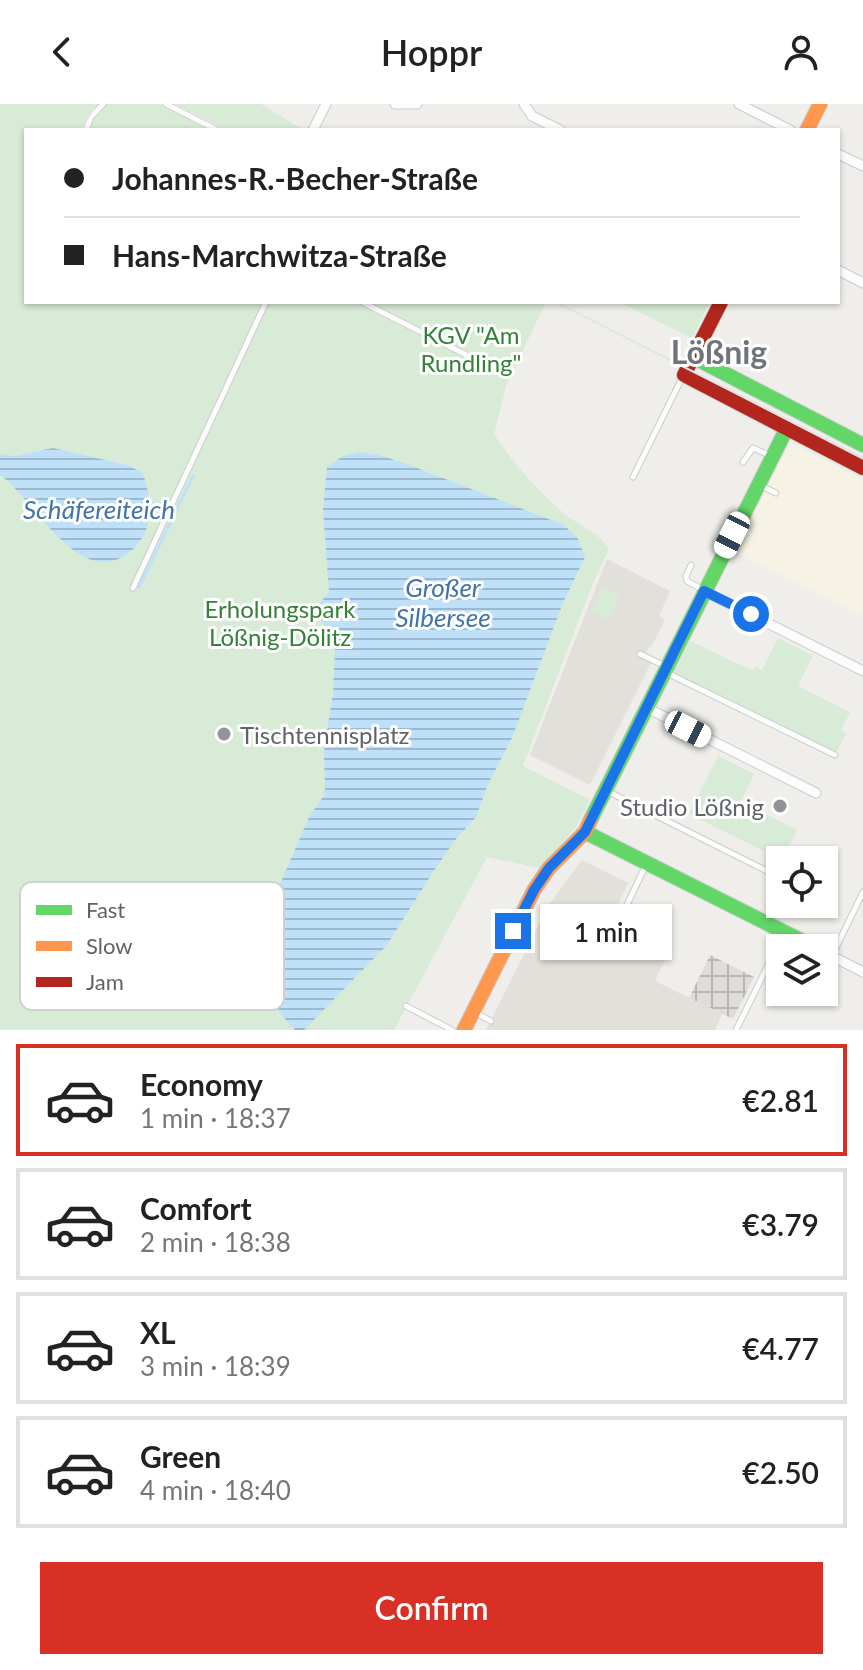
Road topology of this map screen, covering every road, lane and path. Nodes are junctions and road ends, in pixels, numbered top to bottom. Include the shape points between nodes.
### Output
1 (103, 104) edge
2 (166, 104) edge
3 (326, 104) edge
4 (395, 104) edge
5 (417, 104) edge
6 (524, 104) edge
7 (739, 104) edge
8 (820, 104) edge
9 (87, 128) edge
10 (213, 128) edge
11 (314, 128) edge
12 (556, 128) edge
13 (786, 128) edge
14 (808, 128) edge
15 (840, 155) edge
16 (863, 166) edge
17 (840, 271) edge
18 (863, 283) edge
19 (265, 304) edge
20 (366, 304) edge
21 (720, 304) edge
22 (693, 357) junction
23 (488, 366) dead end
24 (684, 375) junction
25 (787, 428) junction
26 (863, 445) edge
27 (772, 456) junction
28 (743, 462) dead end
29 (863, 468) edge
30 (633, 477) dead end
31 (758, 484) junction
32 (776, 493) dead end
33 (691, 565) dead end
34 (133, 588) dead end
35 (704, 591) junction
36 (640, 654) dead end
37 (665, 669) junction
38 (863, 671) edge
39 (645, 707) junction
40 (835, 755) dead end
41 (605, 790) junction
42 (816, 793) dead end
43 (585, 832) junction
44 (647, 863) junction
45 (766, 870) edge
46 (863, 892) edge
47 (784, 932) junction
48 (788, 934) edge
49 (612, 936) dead end
50 (838, 936) edge
51 (838, 959) edge
52 (863, 972) edge
53 (406, 1006) dead end
54 (473, 1012) junction
55 (491, 1021) dead end
56 (452, 1030) edge
57 (464, 1030) edge
58 (736, 1030) edge

1 - 9 lane
2 - 10 lane
3 - 11 street
4 - 5 street
6 - 12 street via 532,116
7 - 13 street
8 - 14 street
15 - 16 street
17 - 18 street
19 - 34 lane
20 - 23 lane
21 - 22 street
22 - 24 street
22 - 26 street
24 - 25 street
24 - 30 lane
25 - 27 street
25 - 29 street
27 - 28 lane via 753,448
27 - 31 street
31 - 32 lane
31 - 35 street
33 - 35 lane via 687,581
35 - 37 street
35 - 38 street
36 - 37 lane
37 - 39 street
37 - 40 lane
39 - 41 street
39 - 42 street
41 - 43 street
41 - 45 lane
43 - 44 street
43 - 54 street via 534,890
44 - 47 street
44 - 49 lane
46 - 50 lane
47 - 48 street
47 - 58 lane
51 - 52 street
53 - 56 lane
54 - 55 lane
54 - 57 street

